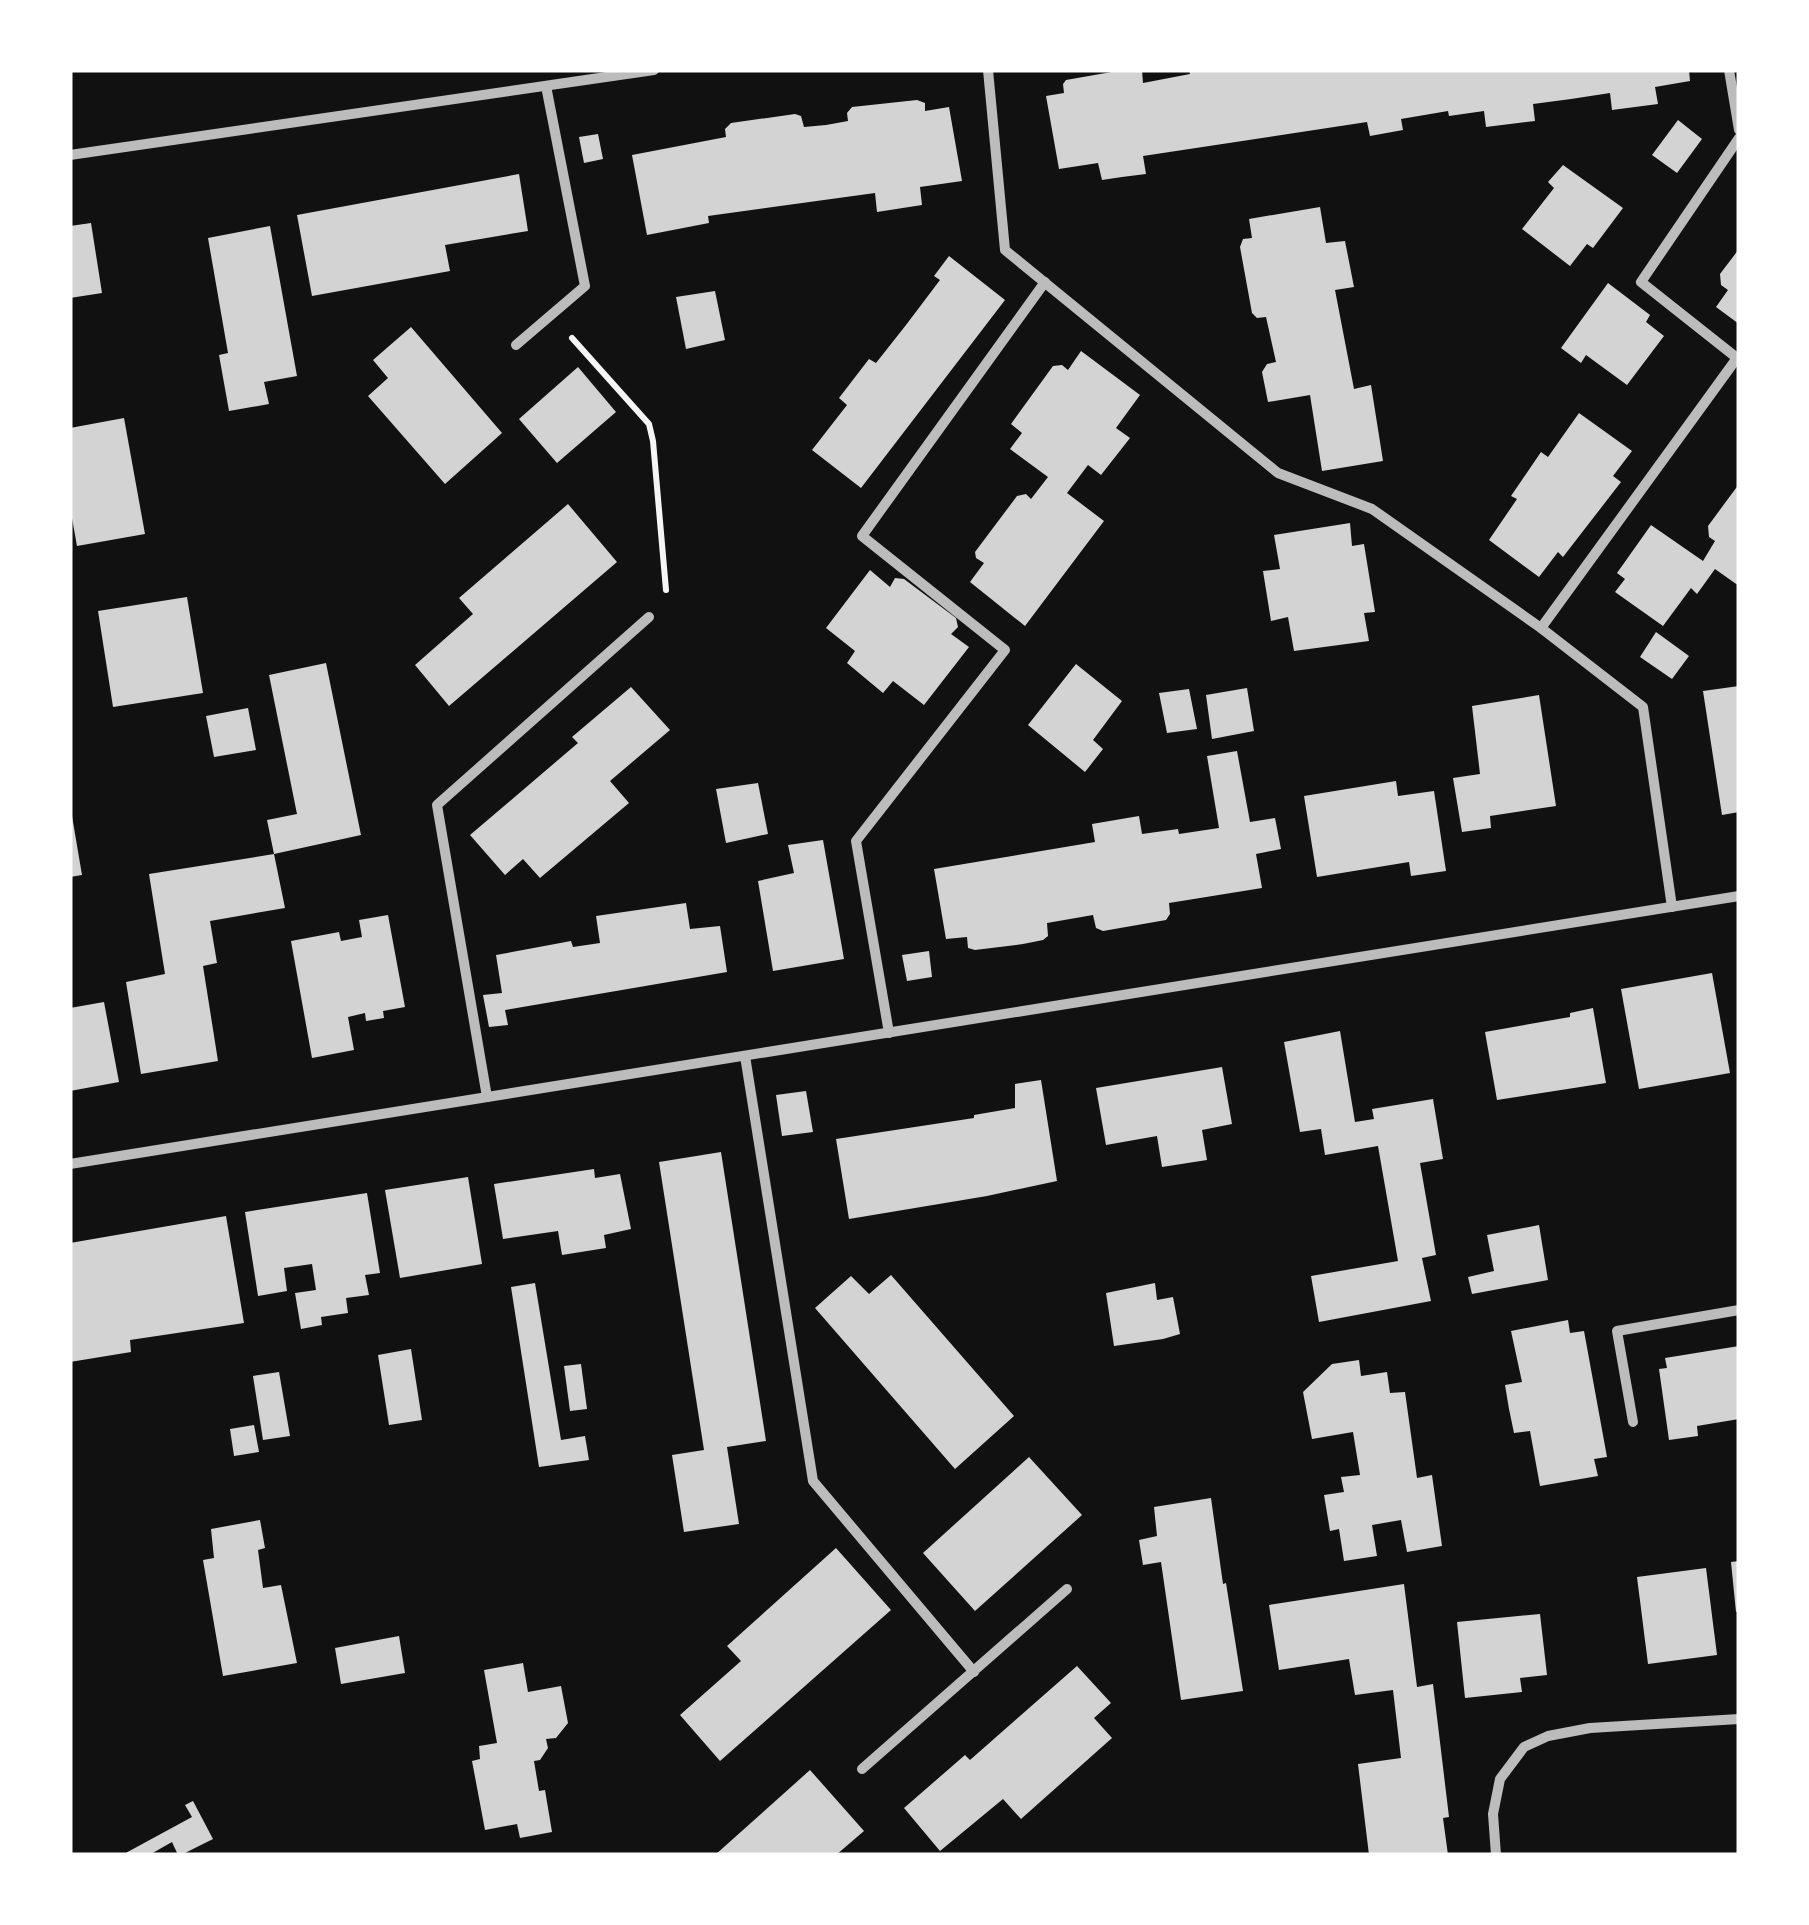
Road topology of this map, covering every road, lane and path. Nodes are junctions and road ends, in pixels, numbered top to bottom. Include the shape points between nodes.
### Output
1 (654, 70) edge
2 (988, 70) edge
3 (1729, 70) edge
4 (546, 86) junction
5 (1739, 130) edge
6 (1739, 138) edge
7 (70, 155) edge
8 (1044, 282) junction
9 (551, 315) junction
10 (516, 345) dead end
11 (1738, 358) edge
12 (649, 618) joint
13 (1541, 628) junction
14 (1739, 896) edge
15 (1672, 907) junction
16 (889, 1033) junction
17 (745, 1056) junction
18 (486, 1096) junction
19 (70, 1164) edge
20 (1739, 1310) edge
21 (1633, 1422) dead end
22 (1067, 1589) dead end
23 (974, 1672) junction
24 (1739, 1719) edge
25 (862, 1769) dead end
26 (1496, 1855) edge

1 - 4 street
2 - 8 street via 1005,250
3 - 5 street
4 - 7 street
4 - 9 street via 585,286
6 - 11 street via 1641,282
8 - 13 street via 1278,473 1372,510
8 - 16 street via 862,536 1004,650 856,841
9 - 10 street
9 - 12 path via 649,424 666,597
11 - 13 street
12 - 18 street via 437,805
13 - 15 street via 1643,707
14 - 15 street
15 - 16 street
16 - 17 street
17 - 18 street
17 - 23 street via 814,1481
18 - 19 street
20 - 21 street via 1617,1331
22 - 23 street
23 - 25 street
24 - 26 street via 1590,1728 1524,1747 1500,1779 1492,1814

